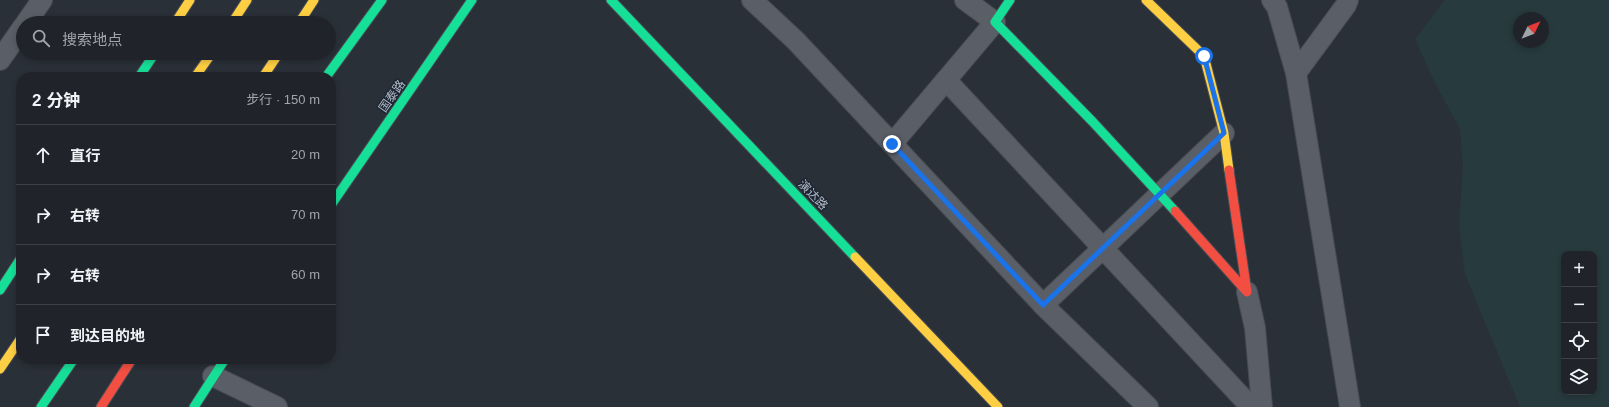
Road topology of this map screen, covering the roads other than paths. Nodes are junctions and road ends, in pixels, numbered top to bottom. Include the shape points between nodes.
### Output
1 (42, 0) edge
2 (190, 0) edge
3 (247, 0) edge
4 (314, 0) edge
5 (382, 0) edge
6 (472, 0) edge
7 (611, 0) edge
8 (752, 0) edge
9 (965, 0) edge
10 (1010, 0) edge
11 (1146, 0) edge
12 (1272, 0) edge
13 (1348, 0) edge
14 (31, 16) edge
15 (180, 16) edge
16 (237, 16) edge
17 (304, 16) edge
18 (995, 22) junction
19 (16, 37) edge
20 (0, 60) edge
21 (150, 60) edge
22 (207, 60) edge
23 (274, 60) edge
24 (142, 72) edge
25 (199, 72) edge
26 (266, 72) edge
27 (330, 72) edge
28 (1296, 73) junction
29 (946, 80) junction
30 (1224, 133) junction
31 (892, 144) junction
32 (1162, 194) junction
33 (336, 198) edge
34 (1104, 248) junction
35 (16, 266) edge
36 (0, 290) edge
37 (1247, 292) junction
38 (1043, 305) junction
39 (16, 345) edge
40 (71, 364) edge
41 (129, 364) edge
42 (221, 364) edge
43 (0, 369) edge
44 (212, 376) junction
45 (41, 407) edge
46 (100, 407) edge
47 (194, 407) edge
48 (277, 407) edge
49 (998, 407) edge
50 (1148, 407) edge
51 (1251, 407) edge
52 (1262, 407) edge
53 (1350, 407) edge

1 - 14 street
2 - 15 main road
3 - 16 main road
4 - 17 main road
5 - 27 main road
6 - 33 main road, 国泰路
7 - 49 main road, 演达路
8 - 31 street via 796,41
9 - 18 street
10 - 18 main road
11 - 30 main road via 1204,56
12 - 28 street
13 - 28 street
18 - 29 street
18 - 32 main road via 1054,79
19 - 20 street
21 - 24 main road
22 - 25 main road
23 - 26 main road
28 - 53 street
29 - 31 street
29 - 34 street
30 - 32 street
30 - 37 main road
31 - 38 street
32 - 34 street
32 - 37 main road
34 - 38 street
34 - 51 street
35 - 36 main road
37 - 52 street via 1255,328
38 - 50 street
39 - 43 main road
40 - 45 main road
41 - 46 main road
42 - 44 main road
44 - 47 main road
44 - 48 street

